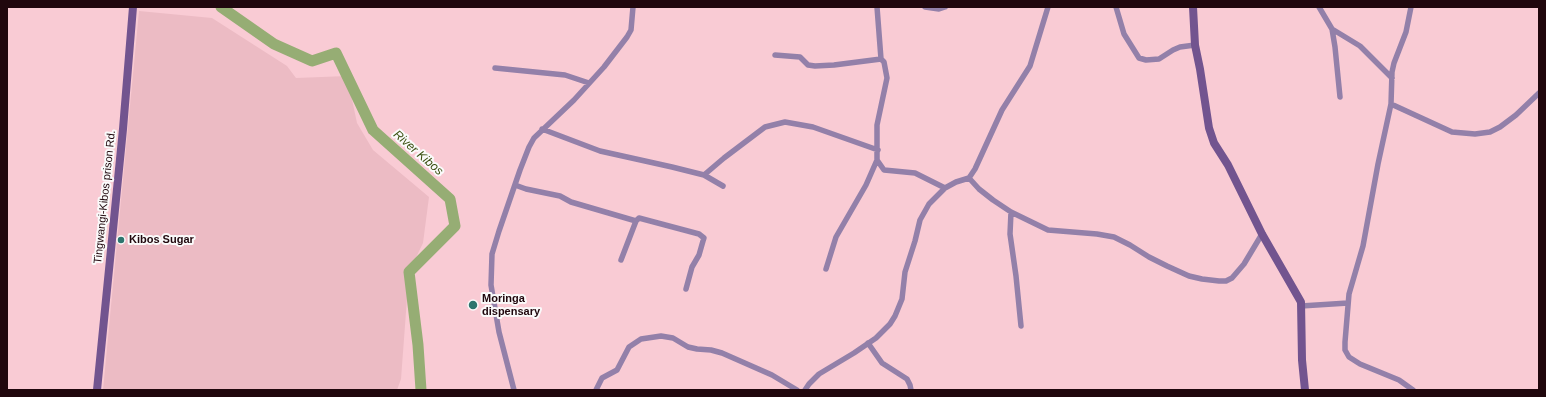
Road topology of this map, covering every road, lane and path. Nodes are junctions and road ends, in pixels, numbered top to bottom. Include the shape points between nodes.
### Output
1 (133, 7) edge
2 (633, 7) edge
3 (876, 7) edge
4 (925, 7) edge
5 (945, 7) edge
6 (1048, 7) edge
7 (1116, 7) edge
8 (1193, 7) edge
9 (1319, 7) edge
10 (1410, 7) edge
11 (1332, 29) junction
12 (1195, 45) junction
13 (775, 55) dead end
14 (881, 59) junction
15 (495, 68) dead end
16 (1392, 78) junction
17 (589, 83) junction
18 (1539, 93) edge
19 (1340, 97) dead end
20 (1391, 104) junction
21 (542, 129) junction
22 (878, 150) junction
23 (878, 160) junction
24 (704, 175) junction
25 (969, 178) junction
26 (514, 185) junction
27 (723, 186) dead end
28 (945, 188) junction
29 (1011, 212) junction
30 (636, 221) junction
31 (1262, 234) junction
32 (622, 260) dead end
33 (826, 269) dead end
34 (686, 289) dead end
35 (1348, 303) junction
36 (1302, 306) junction
37 (1021, 326) dead end
38 (868, 343) junction
39 (97, 390) edge
40 (514, 390) edge
41 (596, 390) edge
42 (797, 390) edge
43 (805, 390) edge
44 (911, 390) edge
45 (1305, 390) edge
46 (1413, 390) edge

1 - 39 street, Tingwangi-Kibos prison Rd.
2 - 17 street via 629,33
3 - 14 street
4 - 5 street
6 - 25 street via 1030,66 1002,110 981,158
7 - 12 street via 1124,34 1140,58 1159,59 1180,47
8 - 12 street
9 - 11 street
10 - 16 street via 1406,32 1394,64
11 - 16 street via 1360,46
11 - 19 street
12 - 31 street via 1209,128 1214,143 1228,165
13 - 14 street via 800,57 808,65 814,66
14 - 22 street via 887,78 877,125
15 - 17 street via 565,75
16 - 20 street
17 - 21 street
18 - 20 street via 1500,127 1490,132 1475,134 1452,132
20 - 35 street via 1363,246
21 - 24 street via 600,151
21 - 26 street via 529,147
22 - 23 street
22 - 24 street via 813,127 785,122 765,127
23 - 28 street via 884,170 914,173
23 - 33 street via 836,237
24 - 27 street
25 - 28 street
25 - 29 street via 979,189
26 - 30 street via 560,196 571,202
26 - 40 street via 492,254 490,270 493,305
28 - 38 street via 929,204 920,220 904,272 902,298 895,316 883,332
29 - 31 street via 1048,230 1114,237 1189,276 1219,281 1226,281 1238,272
29 - 37 street via 1010,234
30 - 32 street
30 - 34 street via 642,217 703,237
31 - 36 street
35 - 36 street
35 - 46 street via 1346,354 1360,364 1398,380
36 - 45 street
38 - 43 street via 819,374
38 - 44 street via 882,363 907,378
41 - 42 street via 602,378 617,370 629,347 641,339 661,336 673,338 688,347 722,353 772,375

